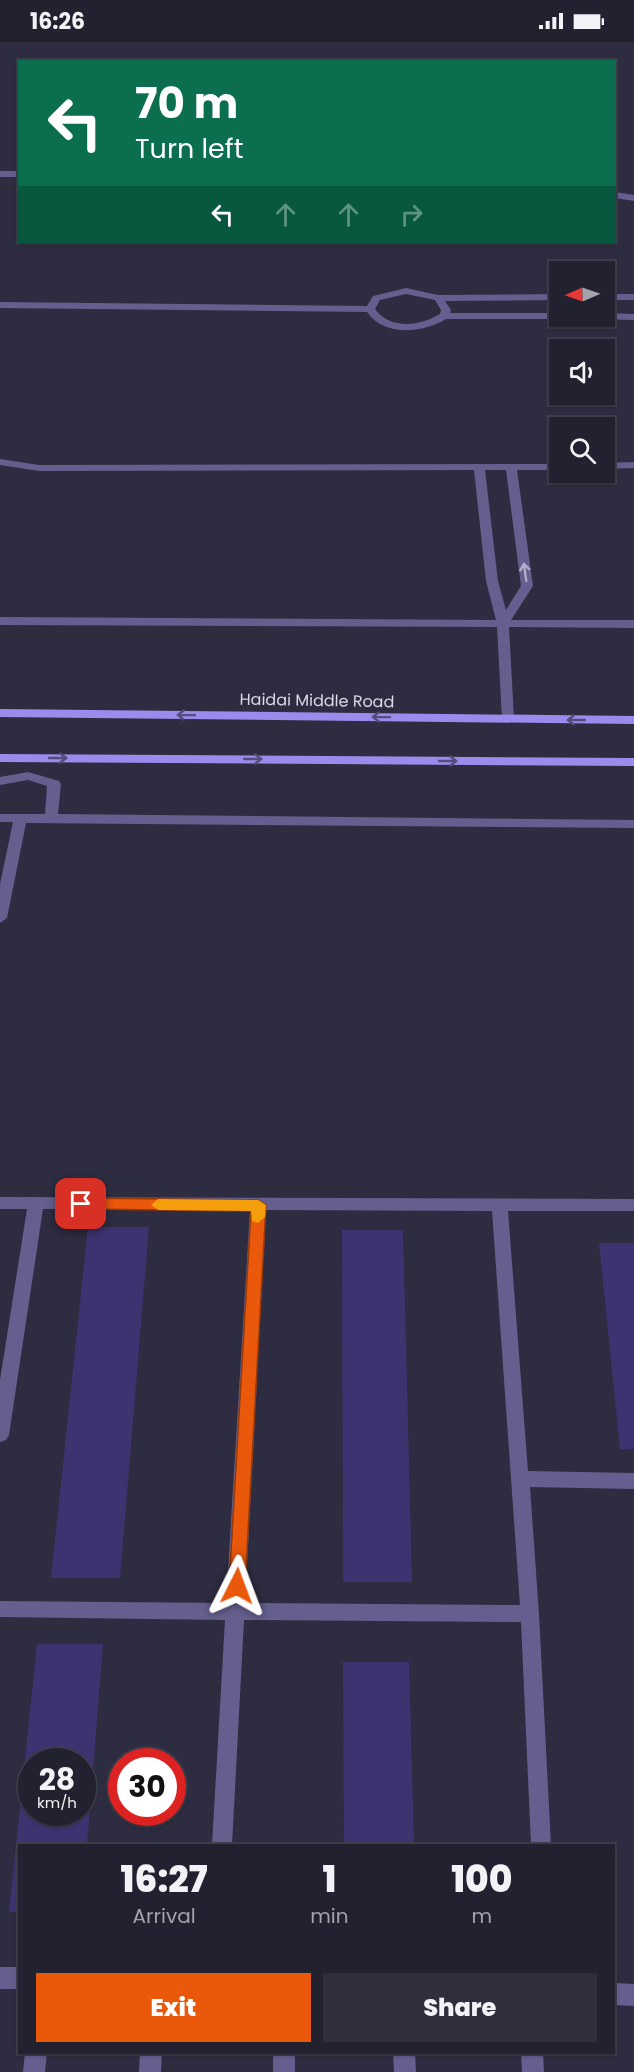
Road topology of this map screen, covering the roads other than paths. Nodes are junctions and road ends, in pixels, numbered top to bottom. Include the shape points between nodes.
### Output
1 (0, 174) edge
2 (18, 174) edge
3 (616, 195) edge
4 (634, 198) edge
5 (549, 297) edge
6 (615, 297) edge
7 (634, 297) edge
8 (438, 298) junction
9 (0, 305) edge
10 (370, 309) junction
11 (444, 316) junction
12 (549, 316) edge
13 (615, 317) edge
14 (634, 317) edge
15 (0, 462) edge
16 (634, 465) edge
17 (615, 466) edge
18 (479, 467) junction
19 (510, 467) junction
20 (549, 467) edge
21 (0, 621) edge
22 (503, 623) junction
23 (634, 624) edge
24 (0, 713) edge
25 (508, 719) junction
26 (634, 720) edge
27 (0, 758) edge
28 (32, 758) junction
29 (634, 762) edge
30 (28, 777) junction
31 (0, 782) edge
32 (0, 818) edge
33 (20, 819) junction
34 (51, 820) junction
35 (634, 824) edge
36 (0, 918) edge
37 (0, 1203) edge
38 (36, 1204) junction
39 (258, 1205) junction
40 (500, 1205) junction
41 (634, 1205) edge
42 (0, 1435) edge
43 (519, 1479) junction
44 (634, 1481) edge
45 (0, 1609) edge
46 (236, 1610) junction
47 (530, 1614) junction
48 (222, 1844) edge
49 (541, 1844) edge
50 (0, 1978) edge
51 (18, 1978) edge
52 (615, 1994) edge
53 (634, 1995) edge
54 (36, 2054) edge
55 (151, 2054) edge
56 (285, 2054) edge
57 (404, 2054) edge
58 (532, 2054) edge
59 (34, 2072) edge
60 (150, 2072) edge
61 (284, 2072) edge
62 (405, 2072) edge
63 (533, 2072) edge

1 - 2 street
3 - 4 street
5 - 8 street
6 - 7 street
8 - 10 street via 418,292 394,292 376,298
8 - 11 street via 444,303
9 - 10 street
10 - 11 street via 379,320 402,327 427,325
11 - 12 street
13 - 14 street
15 - 18 street via 39,468
16 - 17 street
18 - 19 street
18 - 22 street via 492,581
19 - 20 street
22 -> 19 street via 527,586
21 - 22 street
22 - 23 street
22 - 25 street
25 -> 24 main road, Haidai Middle Road
26 -> 25 main road, Haidai Middle Road
27 - 28 main road
28 -> 29 main road
28 - 30 street
30 - 31 street
30 - 34 street via 54,784
32 - 33 street
33 - 34 street
33 - 36 street
34 - 35 street
37 - 38 street
38 - 39 street
38 - 42 street
39 - 40 street
39 - 46 street
40 - 41 street
40 - 43 street
43 - 44 street
43 - 47 street
45 - 46 street
46 - 47 street
46 - 48 street
47 - 49 street
50 - 51 street
52 - 53 street
54 - 59 street
55 - 60 street
56 - 61 street
57 - 62 street
58 - 63 street

